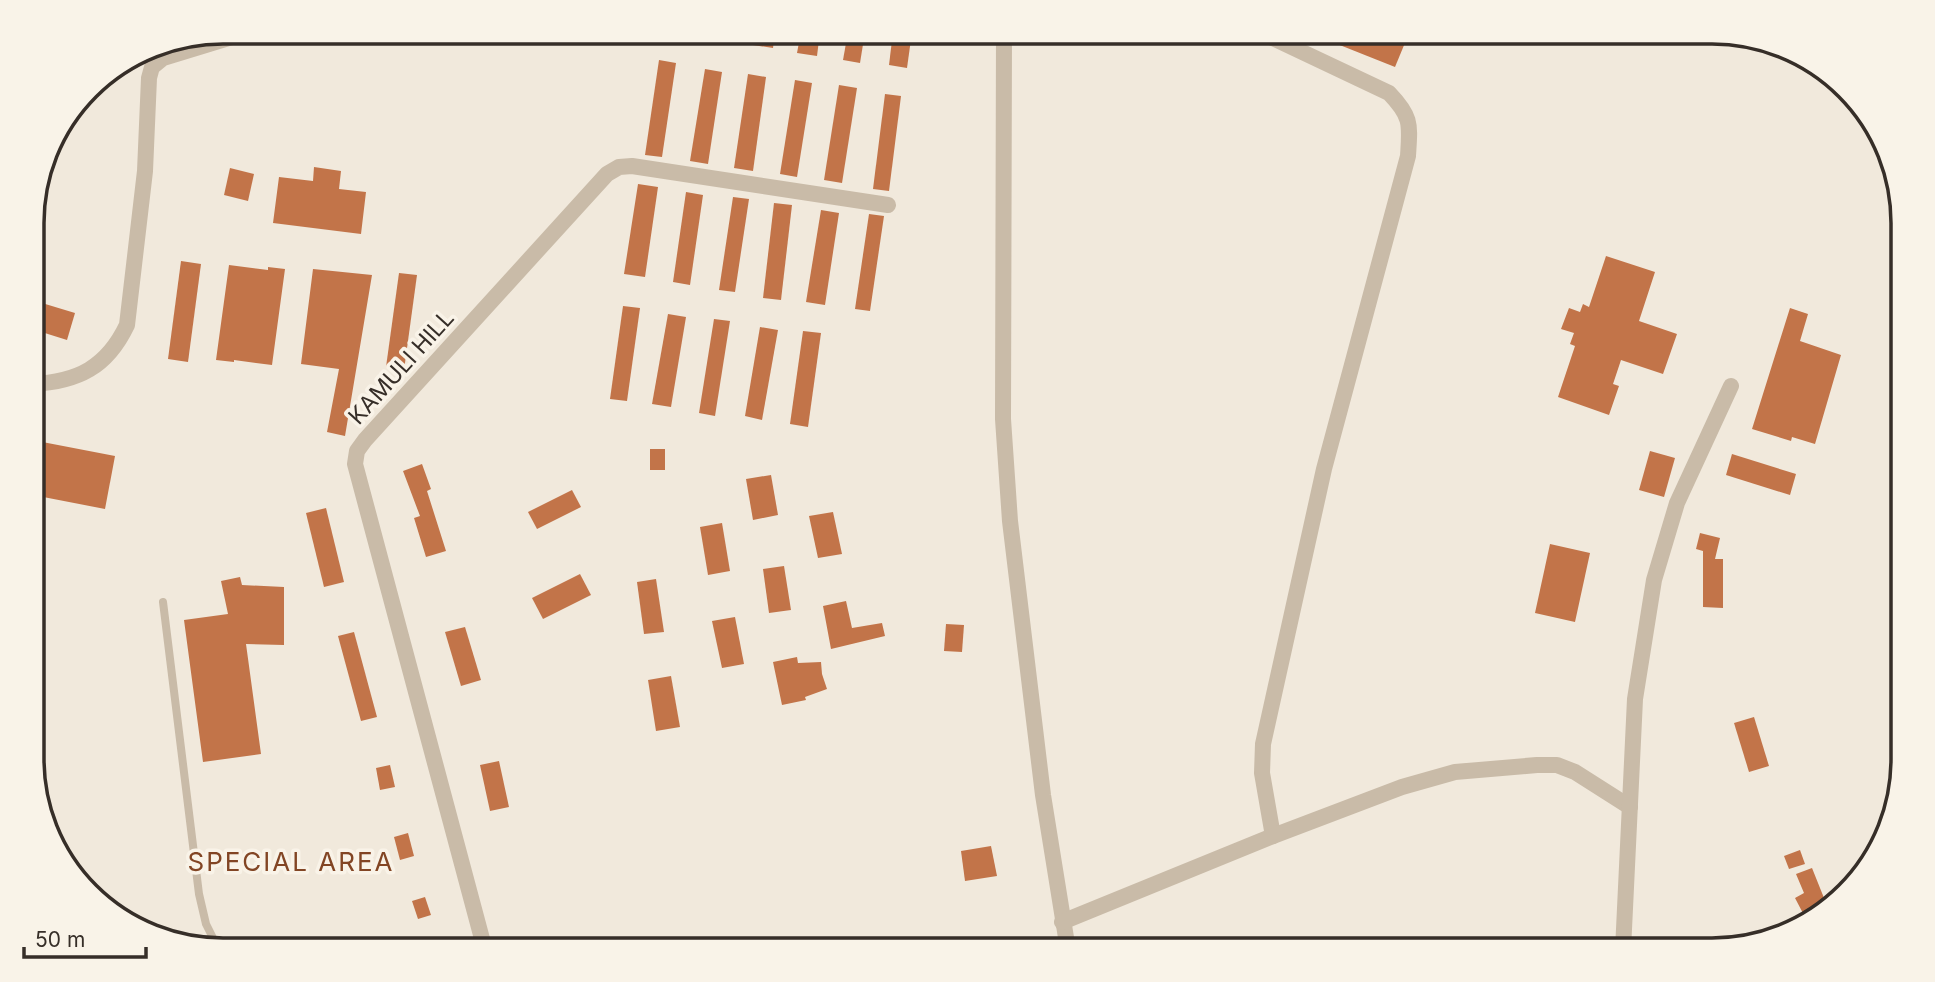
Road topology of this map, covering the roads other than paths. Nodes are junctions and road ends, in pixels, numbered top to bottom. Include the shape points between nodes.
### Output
1 (1004, 44) edge
2 (1285, 44) edge
3 (207, 45) edge
4 (888, 205) dead end
5 (44, 382) edge
6 (1731, 386) dead end
7 (163, 602) dead end
8 (1630, 807) junction
9 (1273, 836) junction
10 (1062, 922) junction
11 (213, 938) edge
12 (482, 938) edge
13 (1065, 938) edge
14 (1624, 938) edge

1 - 10 street via 1003,419 1023,637
2 - 9 street via 1389,93 1405,109 1410,128 1408,156 1324,469 1263,744 1262,773
3 - 5 street via 163,58 152,67 143,201 127,325 104,359 85,373
4 - 12 street, KAMULI HILL via 619,167 607,174 357,451 355,464
6 - 8 street via 1677,503 1654,580 1635,699
7 - 11 lane via 199,894
8 - 9 street via 1575,772 1557,765 1537,765 1455,772
8 - 14 street
9 - 10 street
10 - 13 street

